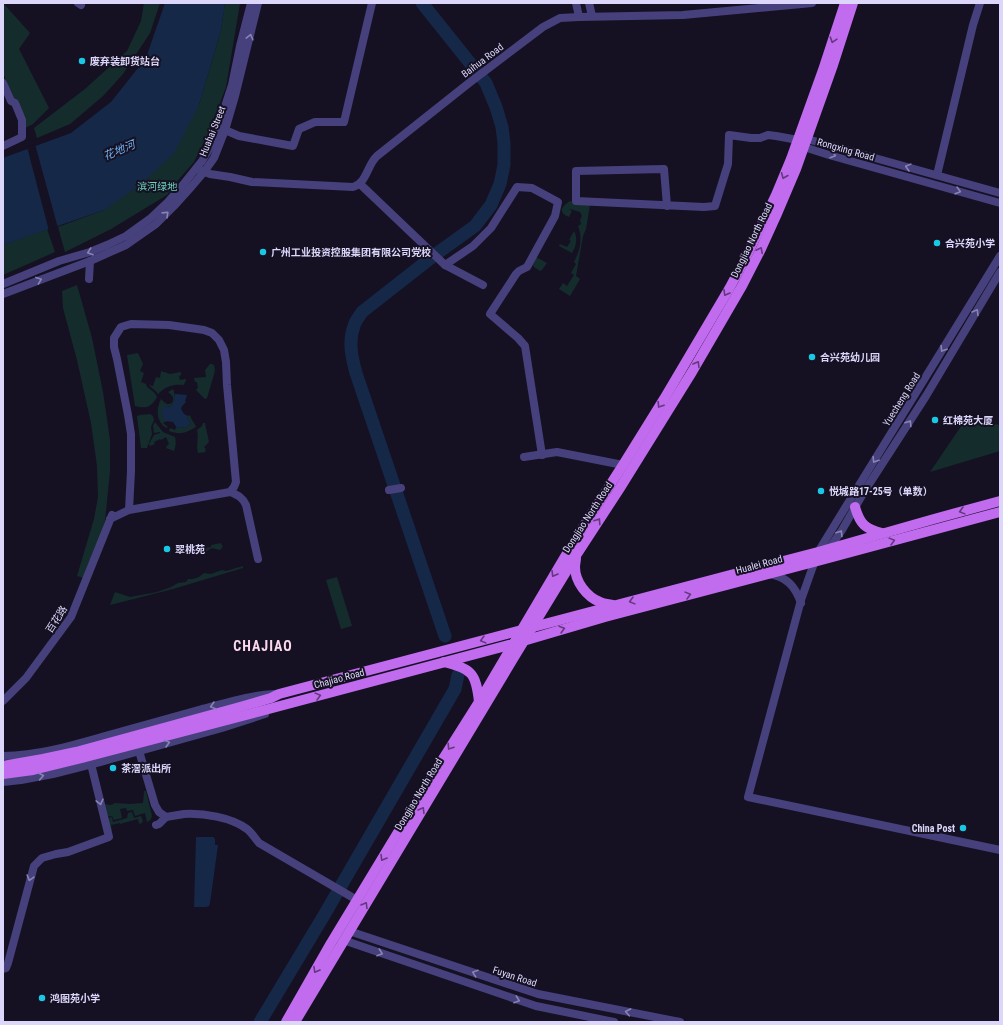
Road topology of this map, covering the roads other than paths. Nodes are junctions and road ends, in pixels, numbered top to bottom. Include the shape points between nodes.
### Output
1 (250, 3) edge
2 (258, 3) edge
3 (372, 3) edge
4 (576, 3) edge
5 (589, 3) edge
6 (812, 3) edge
7 (845, 3) edge
8 (853, 3) edge
9 (980, 3) edge
10 (592, 16) junction
11 (579, 17) junction
12 (3, 83) edge
13 (225, 130) junction
14 (803, 142) junction
15 (3, 146) edge
16 (200, 170) junction
17 (937, 175) junction
18 (360, 184) junction
19 (1000, 193) edge
20 (1000, 203) edge
21 (667, 206) junction
22 (1000, 256) edge
23 (90, 261) junction
24 (444, 263) junction
25 (1000, 272) edge
26 (89, 279) dead end
27 (3, 284) edge
28 (483, 285) dead end
29 (3, 294) edge
30 (542, 455) junction
31 (524, 457) dead end
32 (623, 465) junction
33 (401, 488) dead end
34 (388, 490) dead end
35 (230, 492) junction
36 (1000, 501) edge
37 (855, 507) junction
38 (129, 510) junction
39 (1000, 512) edge
40 (882, 533) junction
41 (829, 549) junction
42 (818, 552) junction
43 (577, 554) junction
44 (258, 559) dead end
45 (814, 562) junction
46 (768, 574) junction
47 (801, 603) junction
48 (615, 606) junction
49 (532, 628) junction
50 (523, 635) junction
51 (513, 644) junction
52 (444, 662) junction
53 (279, 694) junction
54 (3, 701) edge
55 (479, 702) junction
56 (280, 706) junction
57 (158, 733) junction
58 (140, 750) junction
59 (3, 756) edge
60 (91, 764) junction
61 (3, 766) edge
62 (3, 774) edge
63 (3, 782) edge
64 (166, 817) junction
65 (156, 825) dead end
66 (1000, 850) edge
67 (357, 900) junction
68 (349, 931) junction
69 (343, 940) junction
70 (3, 969) edge
71 (286, 1022) edge
72 (295, 1022) edge
73 (614, 1022) edge
74 (680, 1022) edge

1 - 16 street, Huahai Street via 232,85
13 -> 2 street, Huahai Street
3 - 13 street via 344,122 315,122 298,130 293,146 240,136
4 - 11 street
5 - 10 street
6 - 10 street, Baihua Road via 683,15
7 -> 14 main road, Dongjiao North Road
8 - 14 main road, Dongjiao North Road via 835,59
9 - 17 street
10 - 11 street, Baihua Road
11 - 18 street, Baihua Road via 560,18 551,22 475,78 374,159
12 - 15 street via 22,120 22,138
13 - 16 street, Huahai Street via 214,158
17 -> 14 street, Rongxing Road
14 -> 20 street, Rongxing Road
14 - 21 street via 768,135 760,138 729,135 728,164 715,206
14 -> 32 main road, Dongjiao North Road via 725,296
43 -> 14 main road, Dongjiao North Road via 668,411 742,286 789,188
16 - 18 street via 252,182 353,188
23 -> 16 street, Huahai Street via 126,244 156,224 174,206
16 -> 27 street, Huahai Street via 151,218 126,236
17 - 19 street, Rongxing Road
18 - 24 street
21 - 21 street via 576,201 576,171 664,169
22 -> 42 street, Yuecheng Road
23 - 26 street
29 -> 23 street, Huahai Street
24 - 28 street
24 - 30 street via 473,246 491,228 517,187 532,188 558,202 555,216 527,267 516,274 490,314 525,346
37 -> 25 street, Yuecheng Road via 926,396
30 - 31 street
30 - 32 street via 558,452
32 -> 50 main road, Dongjiao North Road via 576,538
33 - 34 street
35 - 38 street
35 - 38 street via 236,482 226,362 219,340 204,330 169,325 131,324 122,327 114,338 131,434
35 - 44 street via 242,498 246,504
36 -> 40 main road, Hualei Road
37 - 40 main road via 862,523 873,531
41 -> 37 street, Yuecheng Road
38 - 54 street, 百花路 via 112,516 72,617 26,678
45 -> 39 main road, Hualei Road
40 - 41 main road, Hualei Road
41 - 42 main road, Hualei Road
41 - 45 street, Yuecheng Road
42 - 45 street, Yuecheng Road
42 -> 48 main road, Hualei Road
43 - 48 main road via 575,567 578,581 590,597
43 - 49 main road, Dongjiao North Road
45 - 46 main road, Hualei Road
45 - 47 street, Yuecheng Road
46 - 47 street via 790,583
50 -> 46 main road, Hualei Road via 606,617
47 - 66 street, Yuecheng Road via 748,797
48 - 49 main road, Hualei Road
49 - 50 main road, Hualei Road
50 - 51 main road, Dongjiao North Road
50 -> 53 main road, Chajiao Road
68 -> 50 main road, Dongjiao North Road
51 - 52 main road, Chajiao Road
51 - 55 main road, Dongjiao North Road
52 - 55 main road via 468,670 476,684
56 -> 52 main road, Chajiao Road
53 - 57 main road, Chajiao Road
53 -> 59 street via 226,703 43,752
55 -> 67 main road, Dongjiao North Road
56 - 57 main road, Chajiao Road
58 -> 56 street via 242,722 269,713
57 - 61 main road
57 - 62 main road via 53,765
58 - 60 street
58 - 64 street via 155,805
63 -> 60 street via 53,774
60 -> 70 street via 109,837 68,852 42,858 34,866 8,963
64 - 65 street
64 - 67 street via 193,814 228,820 248,829 258,843
67 -> 71 main road, Dongjiao North Road
68 - 69 main road, Dongjiao North Road
74 -> 68 street, Fuyan Road via 538,994
69 - 72 main road, Dongjiao North Road
69 -> 73 street via 536,1006

